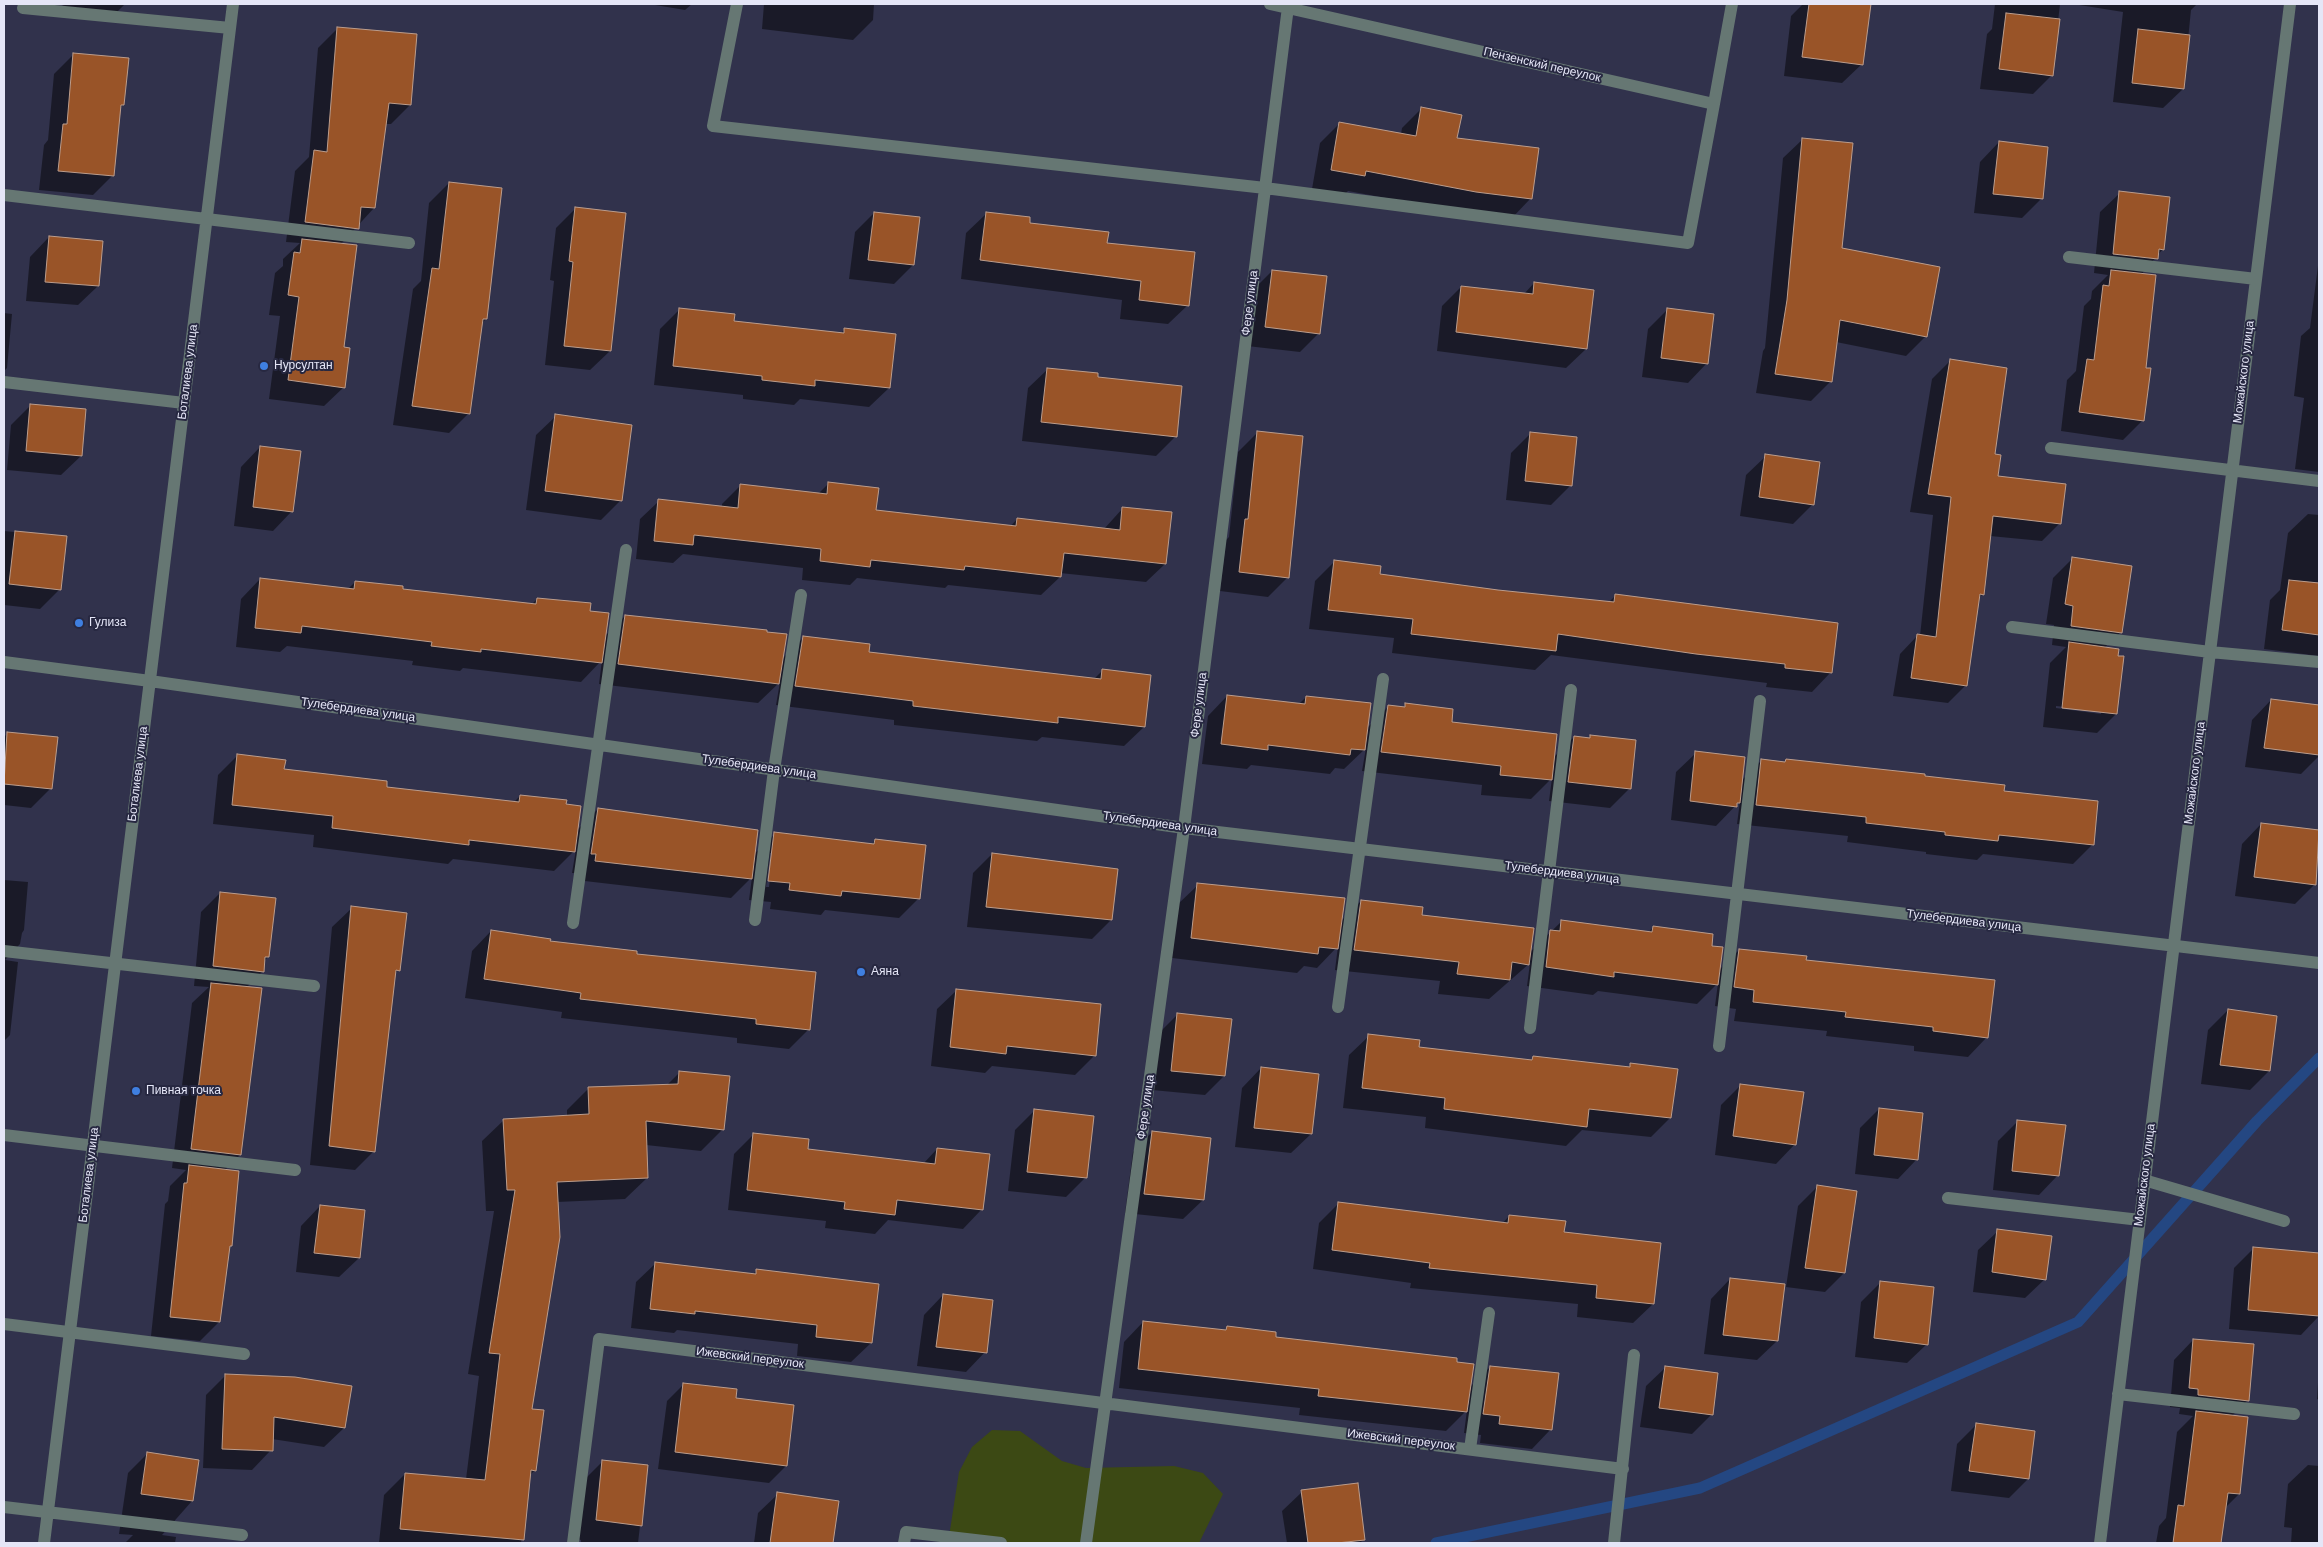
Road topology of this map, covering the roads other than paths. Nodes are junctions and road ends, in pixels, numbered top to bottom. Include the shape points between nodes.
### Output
1 (233, 4) edge
2 (737, 4) edge
3 (1270, 4) edge
4 (1732, 4) edge
5 (2290, 4) edge
6 (1288, 7) junction
7 (23, 8) dead end
8 (230, 28) junction
9 (1714, 104) junction
10 (1265, 188) junction
11 (4, 195) edge
12 (206, 219) junction
13 (409, 243) dead end
14 (2069, 256) dead end
15 (2256, 279) junction
16 (4, 382) edge
17 (184, 403) junction
18 (2051, 448) dead end
19 (2232, 470) junction
20 (2319, 481) edge
21 (626, 550) dead end
22 (801, 595) dead end
23 (2012, 627) dead end
24 (2210, 652) junction
25 (4, 662) edge
26 (2319, 662) edge
27 (1383, 679) dead end
28 (150, 681) junction
29 (1571, 690) dead end
30 (1760, 701) dead end
31 (597, 744) junction
32 (774, 770) junction
33 (1184, 828) junction
34 (1361, 849) junction
35 (1550, 872) junction
36 (1737, 894) junction
37 (756, 920) dead end
38 (573, 923) dead end
39 (2173, 946) junction
40 (4, 951) edge
41 (115, 963) junction
42 (2319, 963) edge
43 (314, 986) dead end
44 (1338, 1007) dead end
45 (1530, 1028) dead end
46 (1719, 1046) dead end
47 (4, 1135) edge
48 (92, 1145) junction
49 (295, 1170) dead end
50 (2144, 1180) junction
51 (1948, 1198) dead end
52 (2140, 1220) junction
53 (2284, 1221) dead end
54 (1489, 1314) dead end
55 (4, 1324) edge
56 (70, 1332) junction
57 (244, 1354) dead end
58 (1634, 1355) dead end
59 (2118, 1394) junction
60 (1105, 1403) junction
61 (2294, 1414) dead end
62 (1470, 1449) junction
63 (1623, 1469) junction
64 (4, 1507) edge
65 (48, 1512) junction
66 (242, 1535) dead end
67 (44, 1543) edge
68 (574, 1543) edge
69 (904, 1543) edge
70 (1001, 1543) edge
71 (1086, 1543) edge
72 (1614, 1543) edge
73 (2100, 1543) edge

1 - 8 street, Боталиева улица
2 - 10 street via 712,126
3 - 6 street, Пензенский переулок
4 - 9 street
5 - 15 street, Можайского улица
6 - 9 street, Пензенский переулок
6 - 10 street, Фере улица
7 - 8 street
8 - 12 street, Боталиева улица
9 - 10 street via 1688,243
10 - 33 street, Фере улица
11 - 12 street
12 - 13 street
12 - 17 street, Боталиева улица
14 - 15 street
15 - 19 street, Можайского улица
16 - 17 street
17 - 28 street, Боталиева улица
18 - 19 street
19 - 20 street
19 - 24 street, Можайского улица
21 - 31 street
22 - 32 street
23 - 24 street
24 - 26 street
24 - 39 street, Можайского улица
25 - 28 street, Тулебердиева улица
27 - 34 street
28 - 31 street, Тулебердиева улица
28 - 41 street, Боталиева улица
29 - 35 street
30 - 36 street
31 - 32 street, Тулебердиева улица
31 - 38 street
32 - 33 street, Тулебердиева улица
32 - 37 street
33 - 34 street, Тулебердиева улица
33 - 60 street, Фере улица
34 - 35 street, Тулебердиева улица
34 - 44 street
35 - 36 street, Тулебердиева улица
35 - 45 street
36 - 39 street, Тулебердиева улица
36 - 46 street
39 - 42 street, Тулебердиева улица
39 - 50 street, Можайского улица
40 - 41 street
41 - 43 street
41 - 48 street, Боталиева улица
47 - 48 street
48 - 49 street
48 - 56 street, Боталиева улица
50 - 52 street, Можайского улица
50 - 53 street
51 - 52 street
52 - 59 street, Можайского улица
54 - 62 street
55 - 56 street
56 - 57 street
56 - 65 street, Боталиева улица
58 - 63 street
59 - 61 street
59 - 73 street, Можайского улица
60 - 62 street, Ижевский переулок
60 - 68 street, Ижевский переулок via 599,1339
60 - 71 street
62 - 63 street, Ижевский переулок
63 - 72 street
64 - 65 street
65 - 66 street
65 - 67 street, Боталиева улица
69 - 70 street via 906,1532

